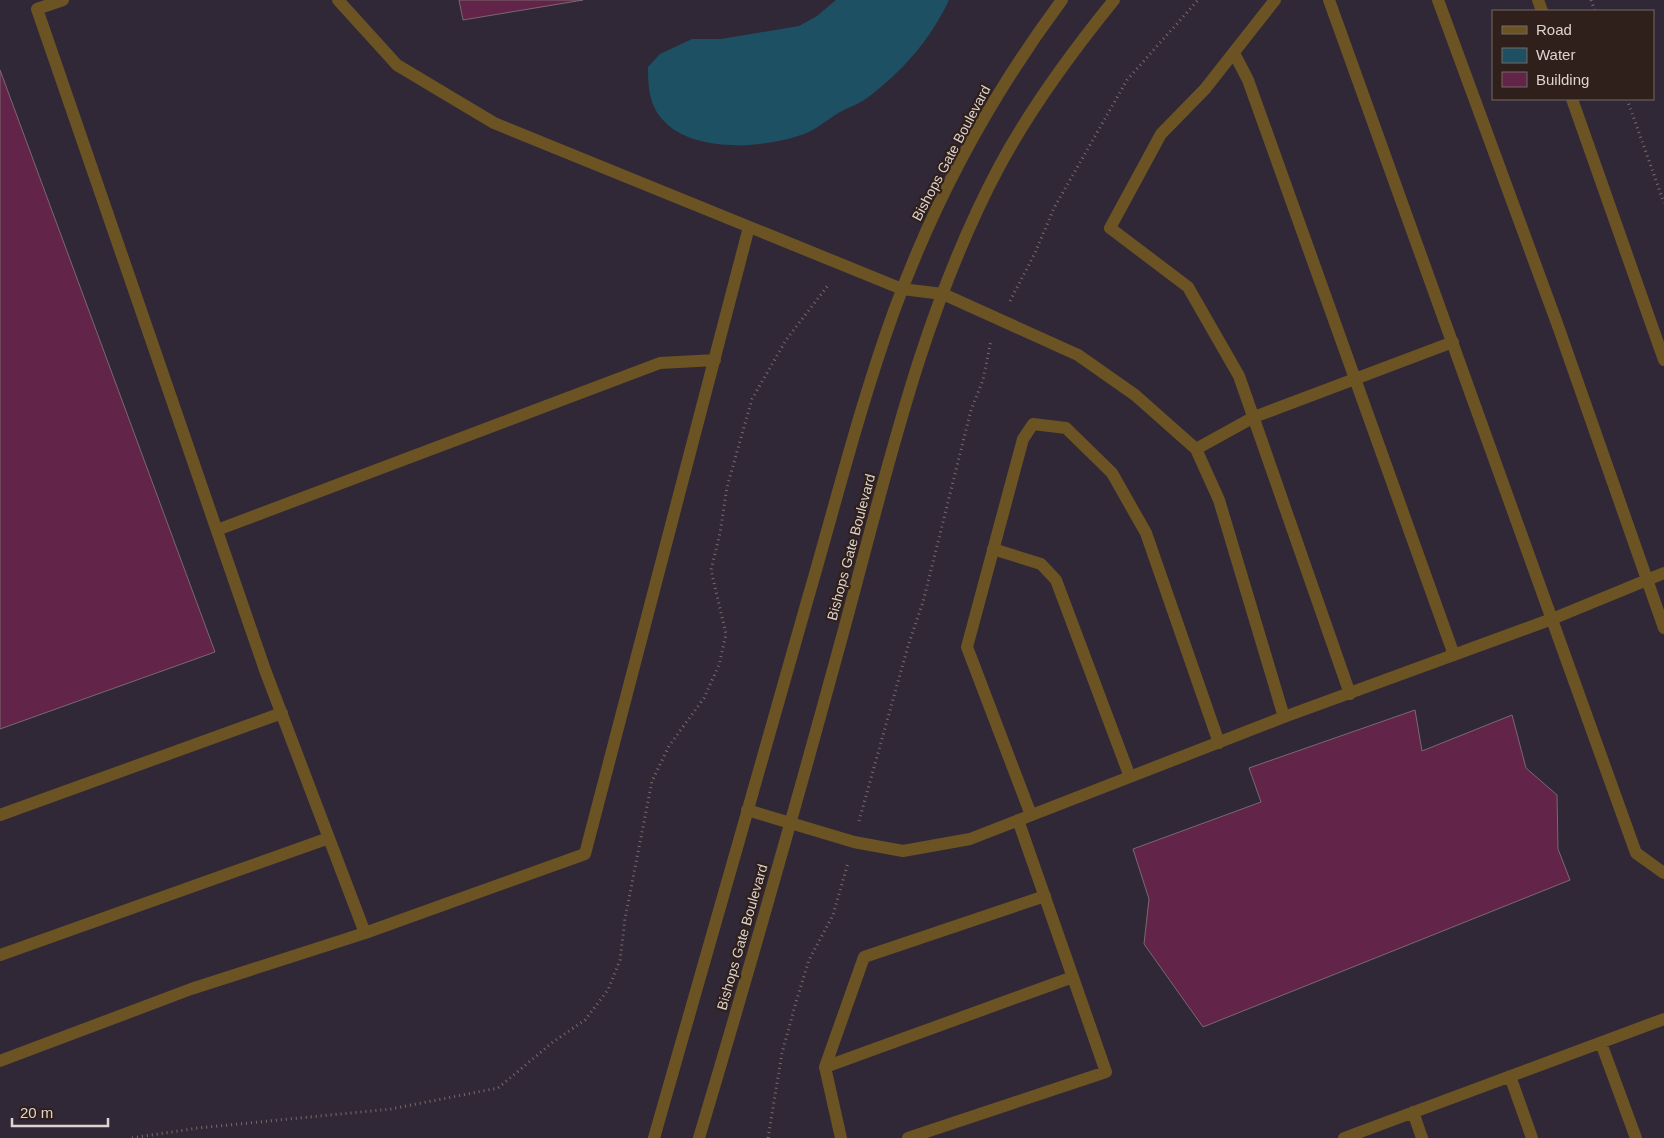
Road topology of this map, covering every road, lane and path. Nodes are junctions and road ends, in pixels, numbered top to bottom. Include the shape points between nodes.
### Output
1 (63, 0) edge
2 (338, 0) edge
3 (1062, 0) edge
4 (1114, 0) edge
5 (1198, 0) edge
6 (1276, 0) edge
7 (1329, 0) edge
8 (1438, 0) edge
9 (1234, 53) junction
10 (1572, 100) edge
11 (1627, 100) edge
12 (1664, 203) edge
13 (749, 227) junction
14 (902, 289) junction
15 (942, 294) junction
16 (1000, 320) junction
17 (1453, 342) junction
18 (715, 360) junction
19 (1664, 360) edge
20 (1356, 379) junction
21 (1254, 417) junction
22 (1196, 449) junction
23 (217, 530) junction
24 (993, 549) junction
25 (1664, 573) edge
26 (1647, 580) junction
27 (1552, 619) junction
28 (1664, 628) edge
29 (1454, 655) junction
30 (1350, 694) junction
31 (282, 713) junction
32 (1284, 717) junction
33 (1219, 743) junction
34 (1130, 776) junction
35 (748, 810) junction
36 (0, 815) edge
37 (1025, 818) junction
38 (790, 825) junction
39 (329, 838) junction
40 (854, 842) junction
41 (1664, 873) edge
42 (1045, 896) junction
43 (365, 933) junction
44 (0, 955) edge
45 (1073, 977) junction
46 (1664, 1020) edge
47 (1601, 1043) junction
48 (0, 1061) edge
49 (825, 1067) junction
50 (1510, 1076) junction
51 (1414, 1112) junction
52 (654, 1138) edge
53 (699, 1138) edge
54 (768, 1138) edge
55 (842, 1138) edge
56 (908, 1138) edge
57 (1344, 1138) edge
58 (1422, 1138) edge
59 (1532, 1138) edge
60 (1636, 1138) edge

1 - 23 street via 38,9
2 - 13 street via 397,65 494,123
3 - 14 street, Bishops Gate Boulevard via 1038,31 973,139
4 - 15 street, Bishops Gate Boulevard via 1075,48 999,166
5 - 16 path via 1127,80 1054,208
6 - 9 street
7 - 17 street
8 - 26 street
9 - 20 street via 1248,80
9 - 21 street via 1205,89 1160,134 1110,228 1188,287 1239,376
10 - 19 street
11 - 12 path
13 - 14 street
13 - 18 street
14 - 15 street
14 - 35 street, Bishops Gate Boulevard via 854,434
15 - 16 street
15 - 38 street, Bishops Gate Boulevard via 897,433
16 - 22 street via 1078,355 1135,394
16 - 40 path via 971,410 923,602
17 - 20 street
17 - 27 street
18 - 23 street via 660,363
18 - 43 street via 585,854
20 - 21 street
20 - 29 street
21 - 22 street
21 - 30 street
22 - 32 street via 1219,500
23 - 31 street
24 - 33 street via 1023,439 1033,424 1066,428 1112,473 1146,533
24 - 34 street via 1041,564 1056,580
24 - 37 street via 967,647
25 - 26 street
26 - 27 street
26 - 28 street
27 - 29 street
27 - 41 street via 1636,854
29 - 30 street
30 - 32 street
31 - 36 street
31 - 39 street
32 - 33 street
33 - 34 street
34 - 37 street
35 - 38 street
35 - 52 street, Bishops Gate Boulevard
37 - 40 street via 970,839 903,851
37 - 42 street
38 - 40 street
38 - 53 street, Bishops Gate Boulevard
39 - 43 street
39 - 44 street
40 - 54 path via 833,915 809,960 796,1002 782,1054
42 - 45 street
42 - 49 street via 864,957
43 - 48 street via 191,989
45 - 49 street
45 - 56 street via 1106,1072
46 - 47 street
47 - 50 street
47 - 60 street
49 - 55 street
50 - 51 street
50 - 59 street
51 - 57 street
51 - 58 street

